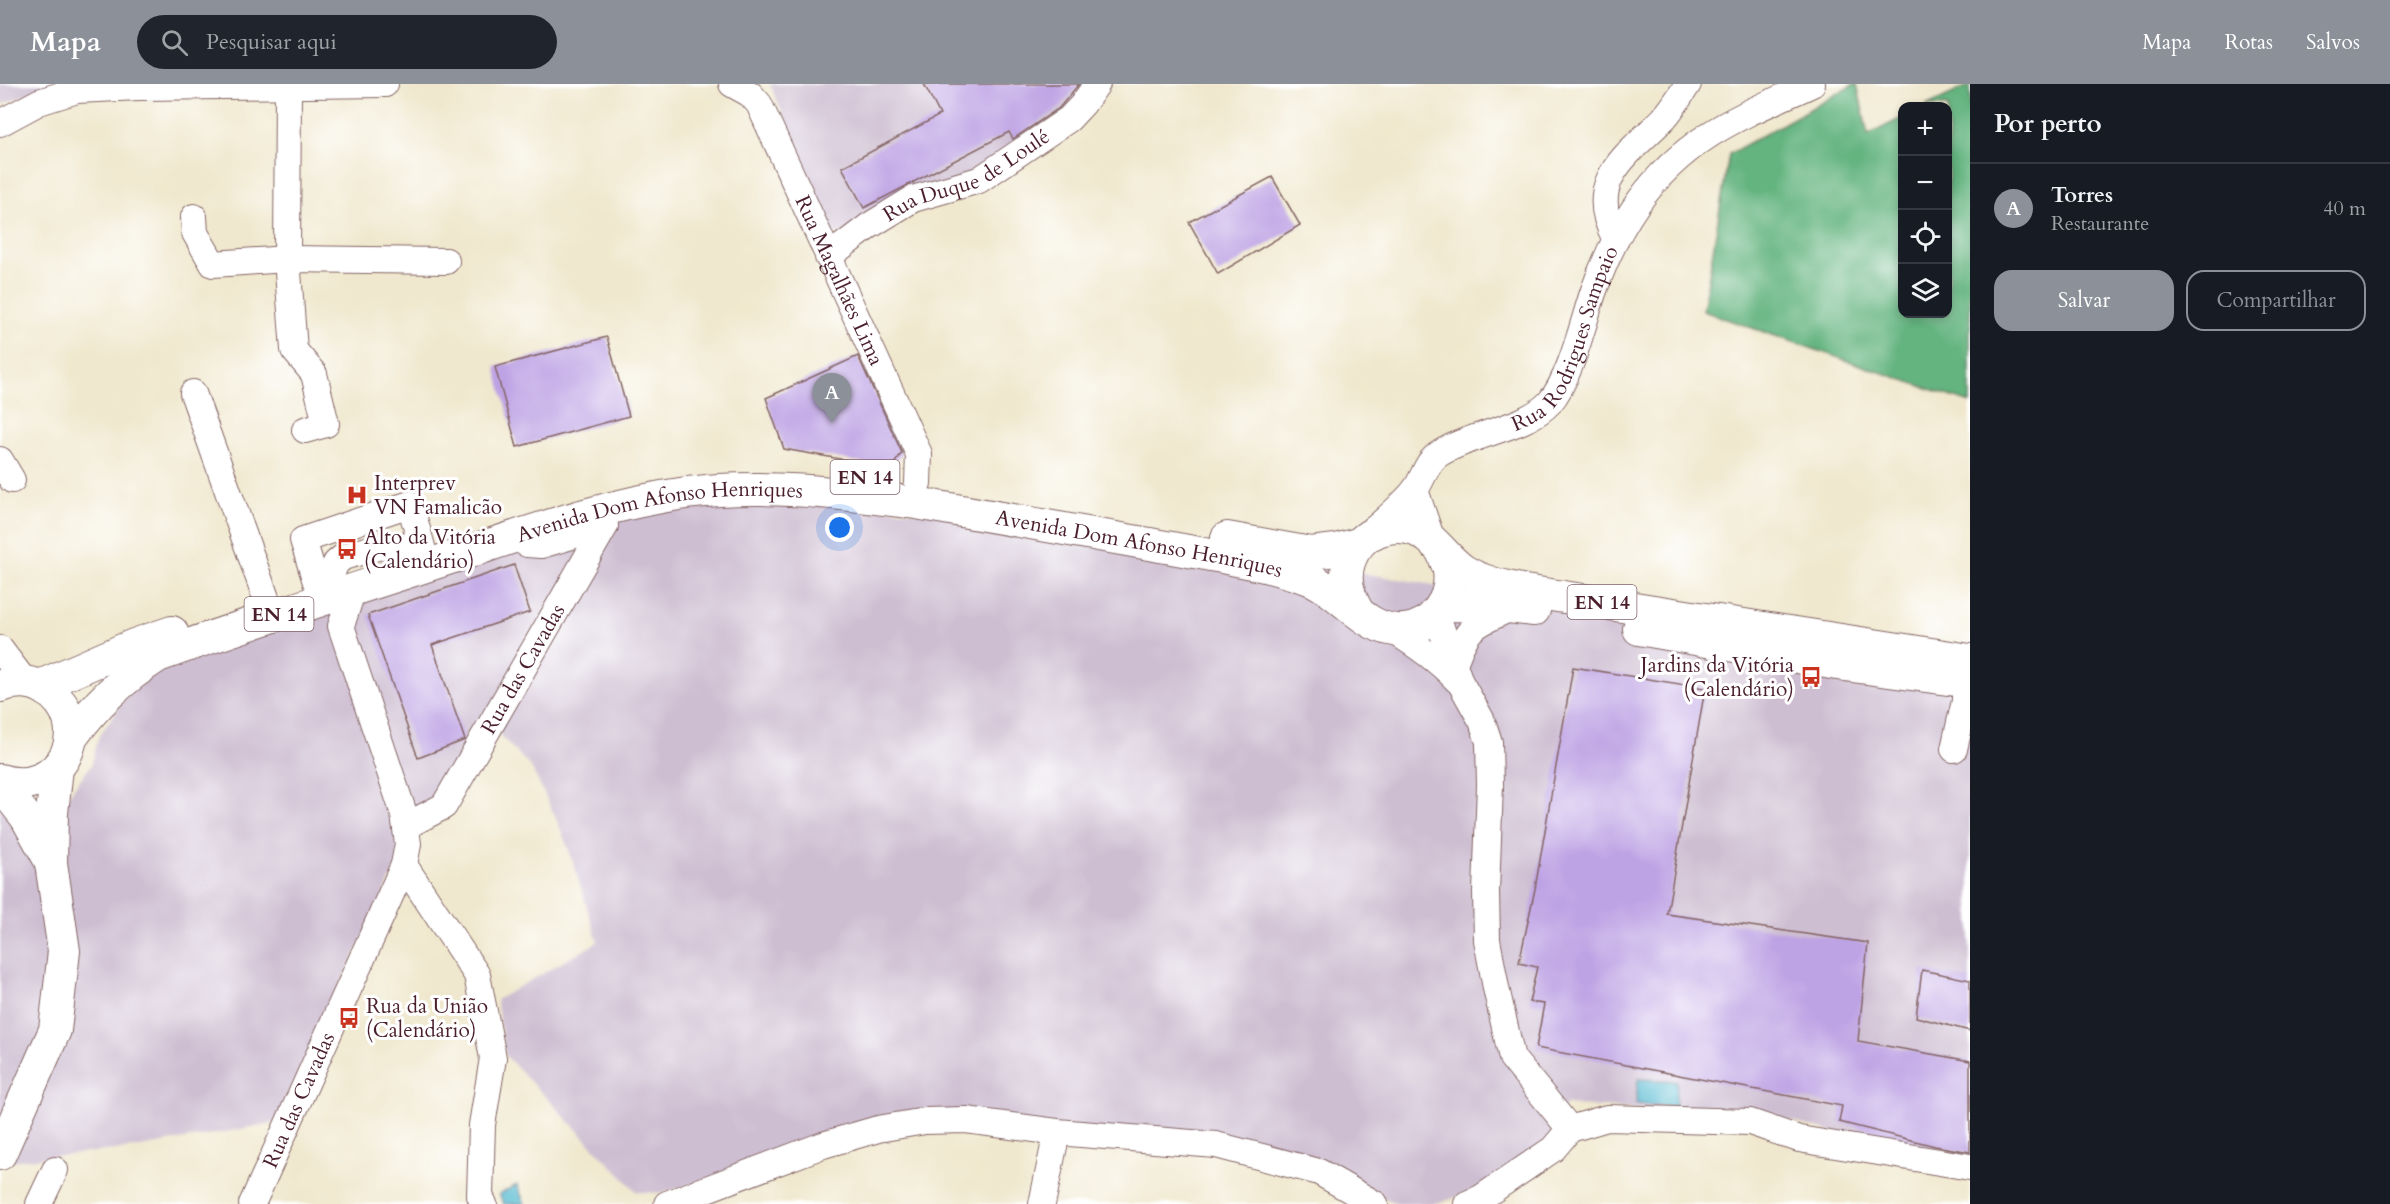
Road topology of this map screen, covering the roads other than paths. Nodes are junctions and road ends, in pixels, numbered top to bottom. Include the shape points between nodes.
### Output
1 (385, 84) edge
2 (1096, 84) edge
3 (1688, 84) edge
4 (1812, 84) edge
5 (196, 86) edge
6 (288, 86) edge
7 (736, 86) edge
8 (0, 123) edge
9 (194, 217) dead end
10 (1615, 238) junction
11 (828, 257) junction
12 (287, 259) junction
13 (446, 261) dead end
14 (193, 393) dead end
15 (305, 430) dead end
16 (918, 483) junction
17 (1415, 490) junction
18 (604, 518) junction
19 (1362, 541) junction
20 (1437, 547) junction
21 (417, 549) junction
22 (327, 588) junction
23 (266, 598) junction
24 (1512, 607) junction
25 (1439, 609) junction
26 (1358, 612) junction
27 (341, 626) junction
28 (1392, 630) junction
29 (0, 649) edge
30 (1457, 673) junction
31 (1968, 674) edge
32 (22, 685) edge
33 (71, 738) junction
34 (1954, 749) dead end
35 (57, 768) junction
36 (0, 782) edge
37 (406, 826) junction
38 (51, 862) junction
39 (405, 866) junction
40 (1570, 1130) junction
41 (1057, 1132) junction
42 (0, 1154) edge
43 (1970, 1167) edge
44 (55, 1170) dead end
45 (39, 1204) edge
46 (252, 1204) edge
47 (484, 1204) edge
48 (668, 1204) edge
49 (1042, 1204) edge
50 (1375, 1204) edge
51 (1467, 1204) edge

1 - 6 street
2 - 11 street, Rua Duque de Loulé via 1069,119 979,180 912,199
3 - 10 street, Rua Rodrigues Sampaio via 1664,118 1624,155 1607,185 1604,214
4 - 10 street via 1725,126 1687,151 1643,195
5 - 6 street
5 - 8 street via 77,90 39,102
6 - 12 street
7 - 11 street, Rua Magalhães Lima via 759,104
9 - 12 street via 195,233 213,264
10 - 17 street, Rua Rodrigues Sampaio via 1564,380 1549,403 1526,419 1464,441 1436,456
11 - 16 street, Rua Magalhães Lima via 919,454
12 - 13 street
12 - 15 street via 294,350 314,374 326,424
14 - 23 street
16 - 19 main road, Avenida Dom Afonso Henriques / EN 14 via 1311,553
16 - 21 main road, Avenida Dom Afonso Henriques / EN 14 via 797,470 734,469 685,474 631,483
17 - 19 street, Rua Rodrigues Sampaio
17 - 20 street
18 - 22 main road, Avenida Dom Afonso Henriques / EN 14 via 515,537
18 - 26 main road, Avenida Dom Afonso Henriques / EN 14 via 637,501 735,489 793,489 874,497 1240,561 1306,577 1333,591
18 - 37 street, Rua das Cavadas via 444,806
19 - 20 main road, Avenida Dom Afonso Henriques / EN 14 via 1375,532 1398,527 1410,528
19 - 26 main road via 1349,560 1346,578 1348,596
20 - 25 main road via 1449,570 1449,588
20 - 31 main road, Avenida Dom Afonso Henriques / EN 14 via 1463,570 1488,582 1525,591
21 - 22 main road, Avenida Dom Afonso Henriques / EN 14
21 - 22 street via 410,504 303,540
22 - 23 main road, Avenida Dom Afonso Henriques / EN 14
22 - 27 street
22 - 27 street
22 - 33 main road, Avenida Dom Afonso Henriques / EN 14 via 158,656 104,698
23 - 32 main road, Avenida Dom Afonso Henriques / EN 14
24 - 25 main road, EN 14
24 - 30 street via 1473,626 1463,639
24 - 31 main road, EN 14 via 1838,664
25 - 28 main road via 1424,624
25 - 30 street
26 - 28 main road, Avenida Dom Afonso Henriques / EN 14 via 1373,624
27 - 37 street
28 - 30 street
29 - 32 street
30 - 40 street via 1489,742 1487,940 1512,1058
31 - 34 street
32 - 33 main road via 54,695 70,722
33 - 35 main road, EN 14 via 67,754
35 - 36 main road via 29,784
35 - 38 main road
36 - 38 main road via 26,817
37 - 39 street
38 - 42 main road via 64,951 55,1030
39 - 46 street, Rua das Cavadas
39 - 47 street via 477,975 493,1058 482,1125 480,1196
40 - 43 street via 1607,1118 1750,1122 1799,1139
40 - 51 street via 1553,1149
41 - 48 street via 966,1120 925,1121 878,1129 823,1145
41 - 49 street
41 - 50 street via 1216,1145 1319,1172
44 - 45 street

